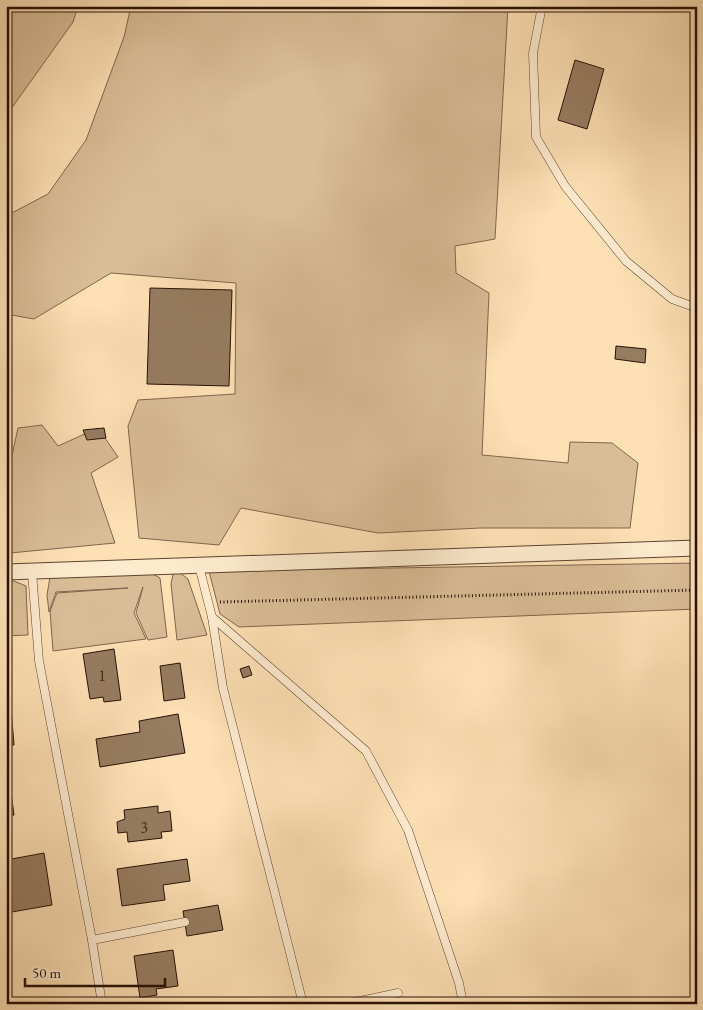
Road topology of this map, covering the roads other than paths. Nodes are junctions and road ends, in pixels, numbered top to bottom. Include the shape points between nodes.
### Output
1 (542, 6) edge
2 (697, 308) edge
3 (697, 548) edge
4 (199, 566) junction
5 (6, 572) edge
6 (32, 572) junction
7 (212, 617) junction
8 (185, 922) dead end
9 (92, 940) junction
10 (398, 992) dead end
11 (102, 1004) edge
12 (303, 1004) edge
13 (346, 1004) edge
14 (463, 1004) edge

1 - 2 lane via 533,53 536,137 565,186 626,261 672,299
3 - 4 street
4 - 6 street
4 - 7 lane
5 - 6 street
6 - 9 lane via 39,661
7 - 12 lane via 223,688
7 - 14 lane via 366,751 408,830
8 - 9 lane
9 - 11 lane
10 - 13 lane

